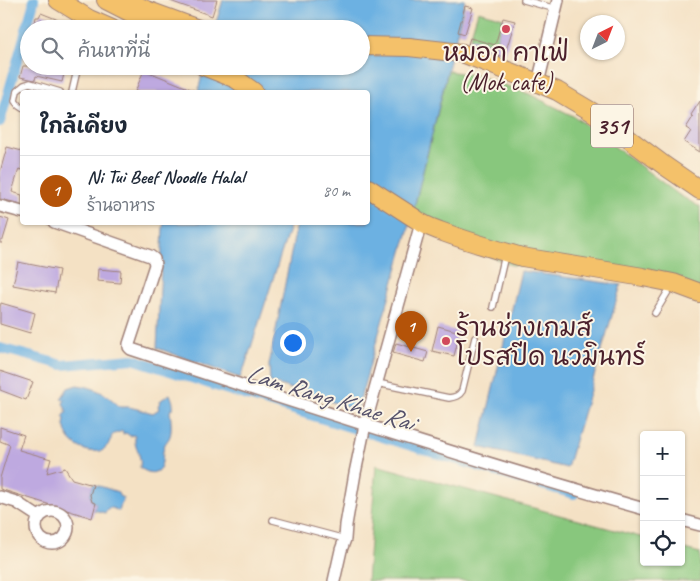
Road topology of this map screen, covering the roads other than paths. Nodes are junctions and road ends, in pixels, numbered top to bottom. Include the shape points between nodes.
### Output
1 (58, 0) edge
2 (106, 0) edge
3 (125, 0) edge
4 (524, 0) edge
5 (557, 4) edge
6 (88, 20) edge
7 (145, 20) edge
8 (173, 20) edge
9 (370, 46) edge
10 (76, 75) edge
11 (226, 75) edge
12 (538, 83) junction
13 (54, 90) edge
14 (72, 90) edge
15 (251, 90) edge
16 (20, 107) edge
17 (370, 189) edge
18 (700, 190) edge
19 (0, 206) edge
20 (20, 211) edge
21 (419, 221) junction
22 (62, 225) edge
23 (514, 255) junction
24 (673, 283) junction
25 (700, 292) edge
26 (493, 307) dead end
27 (655, 313) dead end
28 (475, 338) dead end
29 (377, 383) junction
30 (364, 431) junction
31 (0, 497) edge
32 (640, 508) edge
33 (39, 518) dead end
34 (273, 520) dead end
35 (685, 521) edge
36 (700, 525) edge
37 (345, 539) junction
38 (334, 581) edge

1 - 6 main road
2 - 7 main road
3 - 8 main road
4 - 5 lane
5 - 12 street
9 - 12 main road, 351 via 462,53
10 - 14 lane
11 - 15 main road
12 - 18 main road, 351 via 605,121
13 - 16 lane via 30,82 17,91 15,101
17 - 21 main road
19 - 20 street
21 - 23 main road via 452,236
21 - 29 street
22 - 30 street via 154,260 129,344 131,349
23 - 24 main road
23 - 26 lane
24 - 25 main road
24 - 27 lane
28 - 29 lane via 462,391 456,397
29 - 30 street
30 - 32 street
30 - 37 street
31 - 33 street via 16,502
34 - 37 lane
35 - 36 street
37 - 38 street

